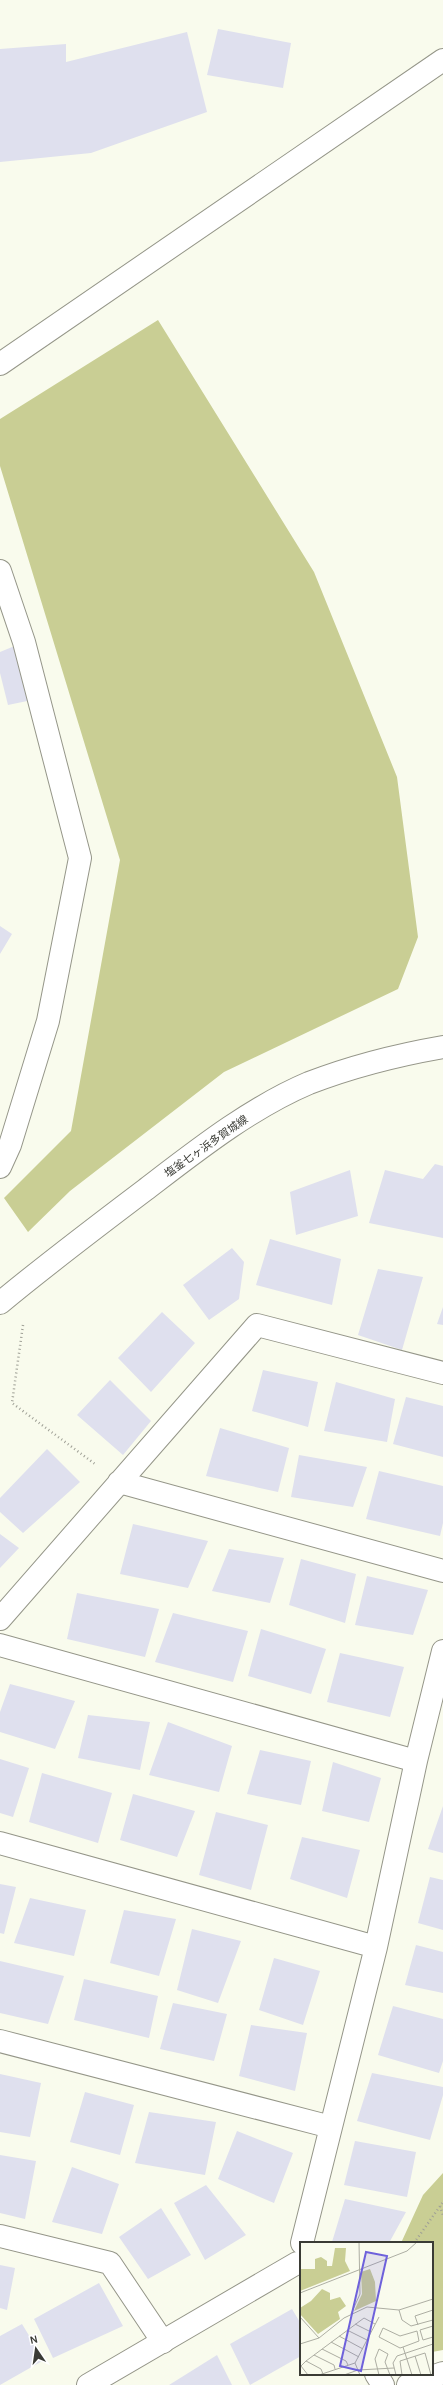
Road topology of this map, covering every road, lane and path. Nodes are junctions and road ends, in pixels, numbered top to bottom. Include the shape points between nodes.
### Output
1 (443, 60) edge
2 (0, 364) edge
3 (0, 571) edge
4 (443, 1047) edge
5 (0, 1167) edge
6 (29, 1279) junction
7 (0, 1303) edge
8 (443, 1373) edge
9 (119, 1482) junction
10 (443, 1571) edge
11 (0, 1619) edge
12 (0, 1645) edge
13 (443, 1651) edge
14 (416, 1761) junction
15 (0, 1843) edge
16 (376, 1946) junction
17 (0, 2041) edge
18 (331, 2126) junction
19 (443, 2202) edge
20 (440, 2206) junction
21 (443, 2214) edge
22 (0, 2236) edge
23 (303, 2242) edge
24 (415, 2242) edge
25 (300, 2255) edge
26 (163, 2342) junction
27 (443, 2374) edge
28 (377, 2375) edge
29 (88, 2385) edge
30 (382, 2385) edge
31 (408, 2385) edge

1 - 2 street
3 - 5 street via 24,642 80,858 48,1021 10,1145
4 - 6 street, 塩釜七ヶ浜多賀城線 via 354,1067 308,1084 266,1105 193,1153
6 - 7 street, 塩釜七ヶ浜多賀城線
6 - 9 path via 12,1403
8 - 9 street via 257,1325
9 - 10 street
9 - 11 street
12 - 14 street
13 - 14 street
14 - 16 street
15 - 16 street
16 - 18 street
17 - 18 street
18 - 23 street
19 - 20 path
20 - 21 path
20 - 24 path
22 - 26 street via 110,2263
25 - 26 street
26 - 29 street
27 - 31 street
28 - 30 street

